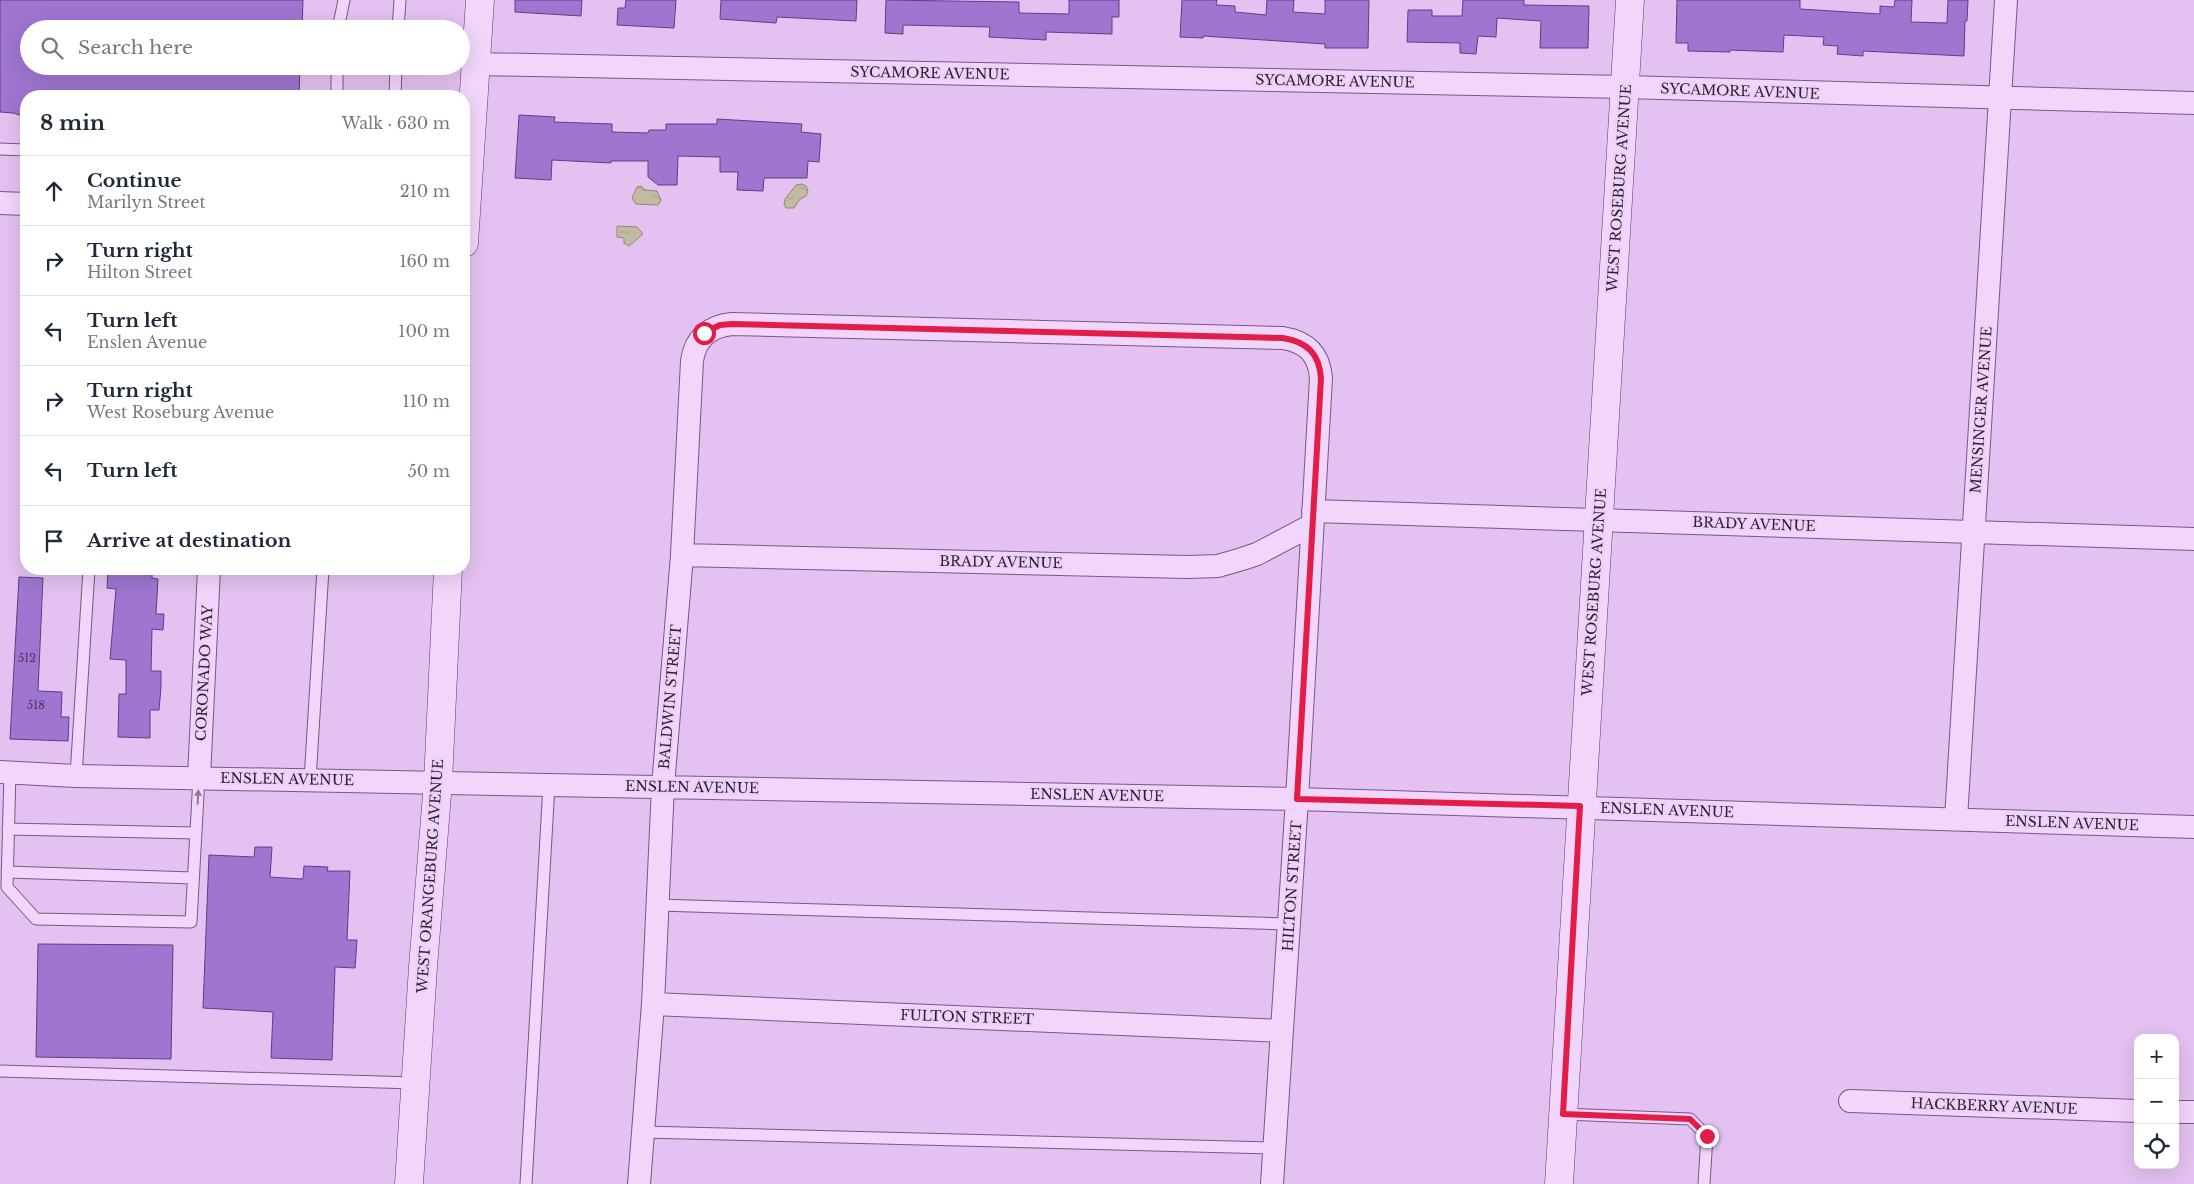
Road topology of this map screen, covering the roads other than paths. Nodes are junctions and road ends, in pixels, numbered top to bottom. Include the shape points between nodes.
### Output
1 (344, 0) edge
2 (400, 0) edge
3 (480, 0) edge
4 (1630, 0) edge
5 (2006, 0) edge
6 (340, 20) edge
7 (399, 20) edge
8 (477, 64) junction
9 (337, 75) edge
10 (396, 75) edge
11 (1625, 87) junction
12 (337, 90) edge
13 (395, 90) edge
14 (2000, 98) junction
15 (2194, 103) edge
16 (0, 149) edge
17 (20, 150) edge
18 (470, 151) edge
19 (0, 203) edge
20 (20, 204) edge
21 (704, 333) joint
22 (1313, 518) junction
23 (1598, 519) junction
24 (1974, 533) junction
25 (2194, 538) edge
26 (682, 555) junction
27 (89, 575) edge
28 (209, 575) edge
29 (323, 575) edge
30 (448, 575) edge
31 (5, 772) edge
32 (76, 776) junction
33 (199, 777) junction
34 (310, 780) junction
35 (438, 782) junction
36 (549, 785) junction
37 (663, 786) junction
38 (1297, 799) junction
39 (1580, 806) junction
40 (1956, 819) junction
41 (2194, 826) edge
42 (8, 829) junction
43 (196, 833) junction
44 (8, 872) junction
45 (194, 878) junction
46 (658, 905) junction
47 (1289, 924) junction
48 (652, 1004) junction
49 (1282, 1030) junction
50 (0, 1071) edge
51 (415, 1083) junction
52 (1850, 1101) dead end
53 (2134, 1111) edge
54 (2179, 1112) edge
55 (2194, 1112) edge
56 (1563, 1114) junction
57 (643, 1132) junction
58 (1275, 1148) junction
59 (409, 1184) edge
60 (526, 1184) edge
61 (639, 1184) edge
62 (1272, 1184) edge
63 (1559, 1184) edge
64 (1704, 1184) edge

1 - 6 lane
2 - 7 lane
3 - 8 street
4 - 11 street, WEST ROSEBURG AVENUE
5 - 14 street, MENSINGER AVENUE
8 - 11 street, SYCAMORE AVENUE
8 - 18 street
9 - 12 lane
10 - 13 lane
11 - 14 street, SYCAMORE AVENUE
11 - 23 street, WEST ROSEBURG AVENUE
14 - 15 street, SYCAMORE AVENUE
14 - 24 street, MENSINGER AVENUE
16 - 17 lane
19 - 20 street
21 - 22 street, HILTON STREET via 720,325 732,324 1296,340 1317,359 1321,378
21 - 26 street, BALDWIN STREET via 692,361
22 - 23 street, BRADY AVENUE
22 - 26 street, BRADY AVENUE via 1257,554 1218,566
22 - 38 street, HILTON STREET
23 - 24 street, BRADY AVENUE
23 - 39 street, WEST ROSEBURG AVENUE
24 - 25 street, BRADY AVENUE
24 - 40 street, MENSINGER AVENUE
26 - 37 street, BALDWIN STREET
27 - 32 lane
28 - 33 street, CORONADO WAY
29 - 34 lane
30 - 35 street, WEST ORANGEBURG AVENUE
31 - 32 street, ENSLEN AVENUE
31 - 42 lane
32 - 33 street, ENSLEN AVENUE
33 - 34 street, ENSLEN AVENUE
43 -> 33 lane
34 - 35 street, ENSLEN AVENUE
35 - 36 street, ENSLEN AVENUE
35 - 51 street, WEST ORANGEBURG AVENUE
36 - 37 street, ENSLEN AVENUE
36 - 60 lane
37 - 38 street, ENSLEN AVENUE
37 - 46 street, BALDWIN STREET
38 - 39 street, ENSLEN AVENUE
38 - 47 street, HILTON STREET
39 - 40 street, ENSLEN AVENUE
39 - 56 street, WEST ROSEBURG AVENUE
40 - 41 street, ENSLEN AVENUE
42 - 43 lane
42 - 44 lane
43 - 45 lane
44 - 45 lane
44 - 45 lane via 7,887 36,919 191,922
46 - 47 lane
46 - 48 street, BALDWIN STREET
47 - 49 street, HILTON STREET
48 - 49 street, FULTON STREET
48 - 57 street, BALDWIN STREET
49 - 58 street, HILTON STREET
50 - 51 lane
51 - 59 street, WEST ORANGEBURG AVENUE
52 - 53 street, HACKBERRY AVENUE
54 - 55 street
56 - 63 street, WEST ROSEBURG AVENUE
56 - 64 lane via 1690,1119 1707,1136
57 - 58 lane
57 - 61 street, BALDWIN STREET
58 - 62 street, HILTON STREET

